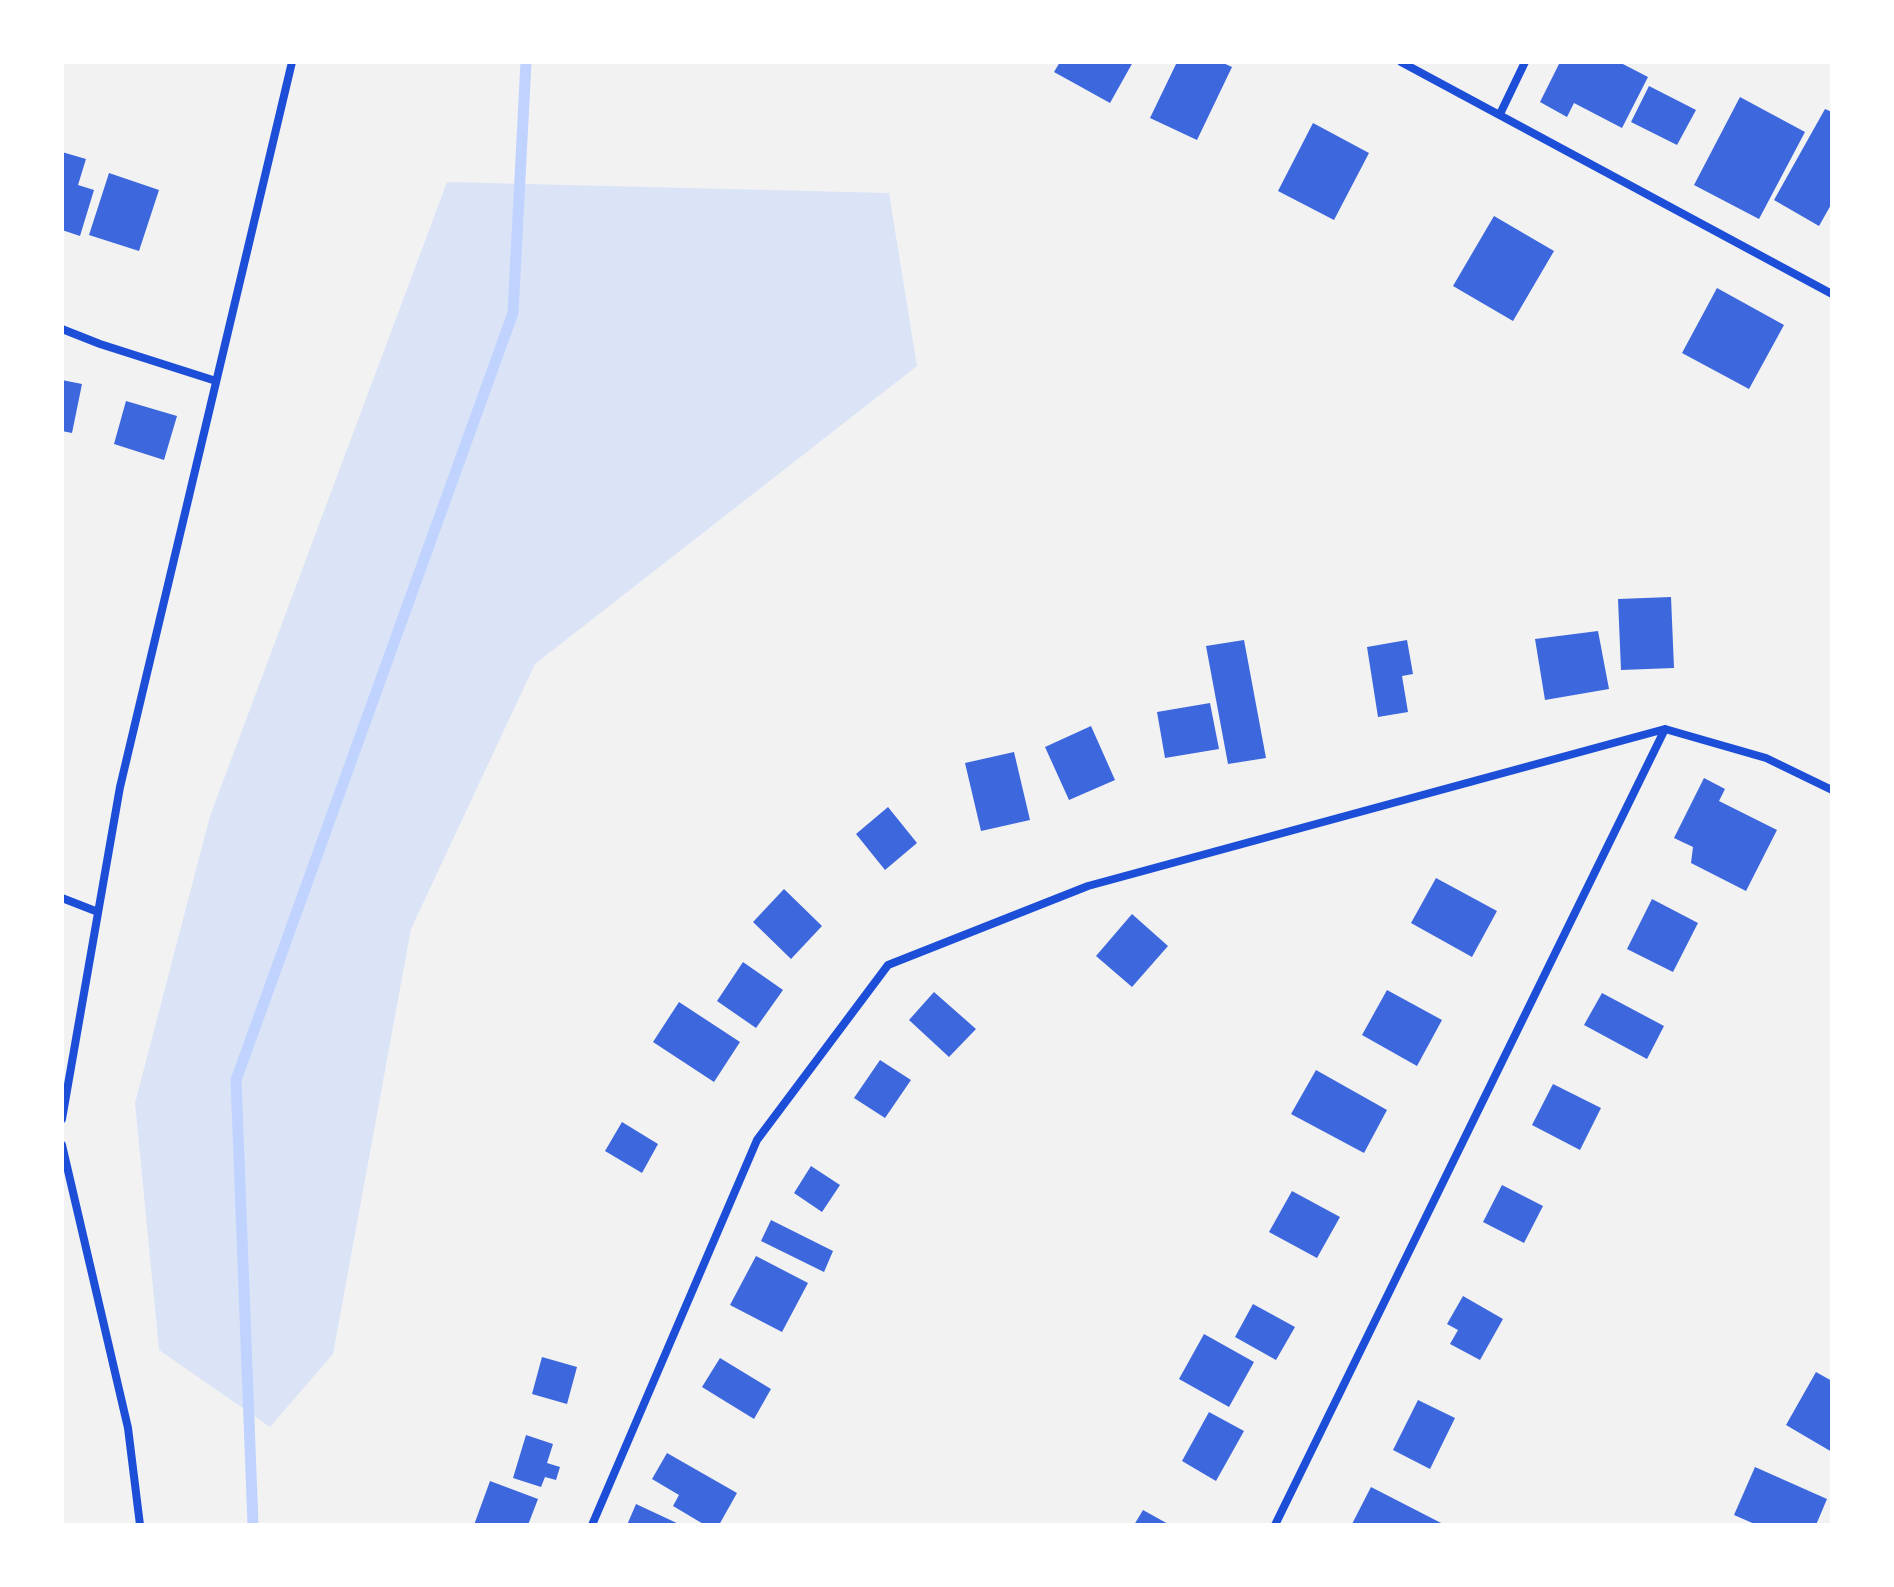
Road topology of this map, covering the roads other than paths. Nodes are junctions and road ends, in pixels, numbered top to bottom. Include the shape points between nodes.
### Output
1 (292, 62) edge
2 (1401, 62) edge
3 (1525, 62) edge
4 (1500, 114) junction
5 (1832, 294) edge
6 (62, 329) edge
7 (216, 381) junction
8 (1665, 729) junction
9 (1832, 790) edge
10 (62, 898) edge
11 (98, 912) junction
12 (62, 1119) edge
13 (62, 1145) edge
14 (140, 1525) edge
15 (592, 1525) edge
16 (1275, 1525) edge

1 - 7 street
2 - 4 street
3 - 4 street
4 - 5 street
6 - 7 street
7 - 11 street via 120,787
8 - 9 street via 1766,758
8 - 15 street via 1088,886 888,965 757,1140
8 - 16 street
10 - 11 street
11 - 12 street
13 - 14 street via 128,1428

